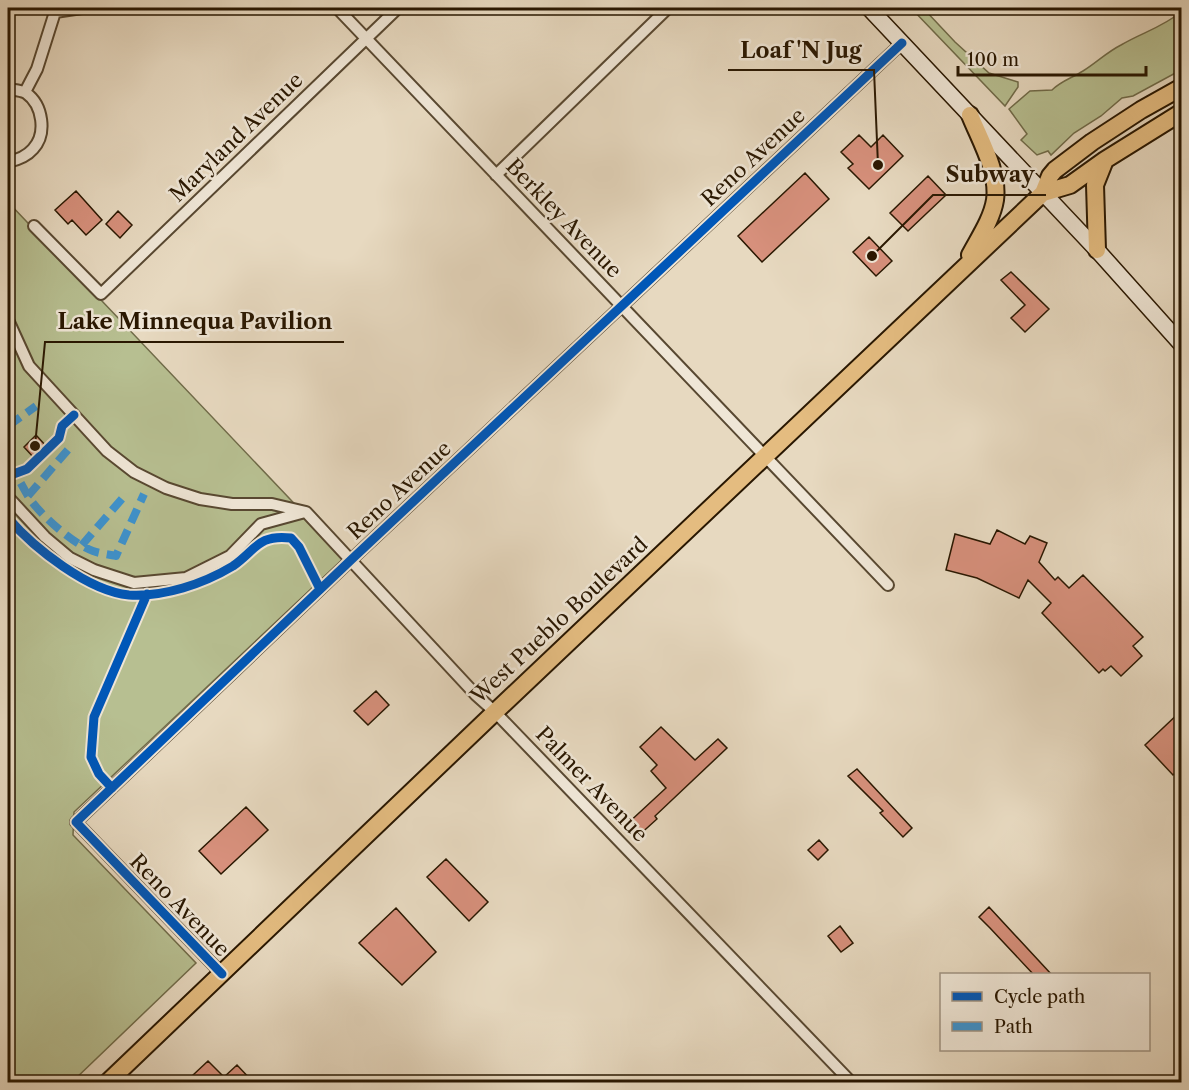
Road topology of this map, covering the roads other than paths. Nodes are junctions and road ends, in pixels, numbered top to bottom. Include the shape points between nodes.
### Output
1 (82, 8) edge
2 (337, 8) edge
3 (398, 8) edge
4 (668, 8) edge
5 (869, 8) edge
6 (55, 10) edge
7 (366, 38) junction
8 (902, 42) junction
9 (1182, 87) edge
10 (8, 89) edge
11 (25, 92) junction
12 (1182, 112) edge
13 (970, 115) junction
14 (1105, 160) junction
15 (8, 162) edge
16 (496, 175) junction
17 (1043, 193) junction
18 (34, 226) dead end
19 (1097, 250) junction
20 (965, 266) junction
21 (621, 306) junction
22 (8, 320) edge
23 (1182, 345) edge
24 (765, 456) junction
25 (8, 497) edge
26 (306, 512) junction
27 (351, 559) junction
28 (888, 585) dead end
29 (495, 712) junction
30 (222, 974) junction
31 (108, 1083) edge
32 (851, 1083) edge

1 - 6 street
2 - 7 street, Berkley Avenue
3 - 7 street, Maryland Avenue
4 - 16 street
5 - 8 main road
6 - 11 street via 37,69
7 - 16 street, Berkley Avenue
7 - 18 street, Maryland Avenue via 101,294
8 - 13 main road
8 - 21 street, Reno Avenue
9 - 17 main road, West Pueblo Boulevard via 1092,142 1055,170
10 - 11 street
11 - 15 street via 39,112 40,138 20,159
12 - 14 main road, West Pueblo Boulevard
13 - 17 main road
13 - 20 main road via 988,159 995,198 990,217
14 - 17 main road, West Pueblo Boulevard via 1070,185
14 - 19 main road via 1095,185
16 - 21 street, Berkley Avenue
17 - 19 main road
17 - 20 main road, West Pueblo Boulevard
19 - 23 main road
20 - 24 main road, West Pueblo Boulevard
21 - 24 street, Berkley Avenue
21 - 27 street, Reno Avenue
22 - 26 street via 29,366 107,451 134,472 200,499 272,504
24 - 28 street, Berkley Avenue
24 - 29 main road, West Pueblo Boulevard
25 - 26 street via 70,558 134,583 186,578 230,556 261,524
26 - 27 street, Palmer Avenue
27 - 29 street, Palmer Avenue
27 - 30 street, Reno Avenue via 76,822
29 - 30 main road, West Pueblo Boulevard
29 - 32 street, Palmer Avenue
30 - 31 main road, West Pueblo Boulevard

